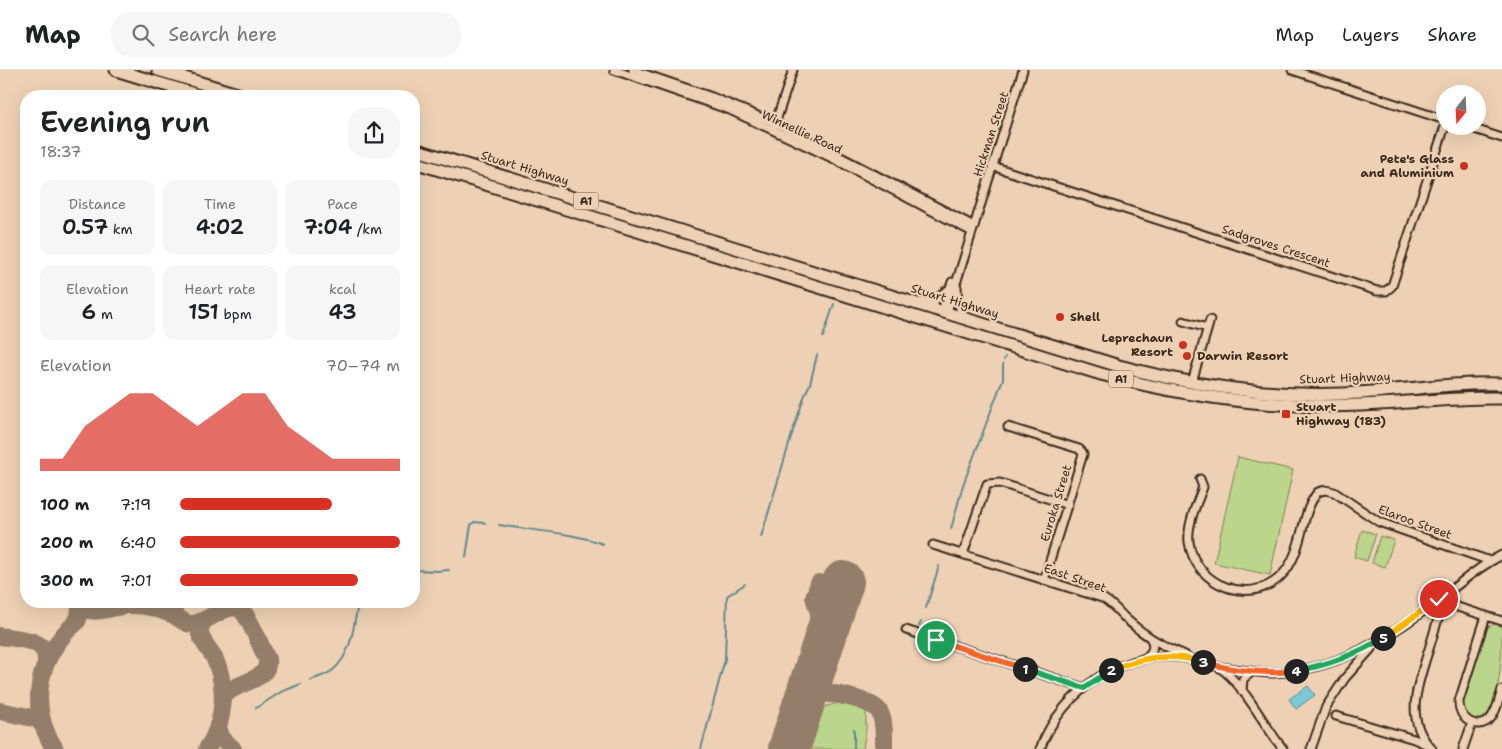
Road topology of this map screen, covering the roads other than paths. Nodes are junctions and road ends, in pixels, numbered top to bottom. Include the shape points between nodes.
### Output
1 (116, 70) edge
2 (158, 70) edge
3 (614, 70) edge
4 (633, 70) edge
5 (793, 70) edge
6 (1023, 70) edge
7 (1292, 70) edge
8 (181, 90) edge
9 (224, 90) edge
10 (1436, 117) edge
11 (774, 127) junction
12 (1486, 133) edge
13 (1442, 135) edge
14 (1502, 138) edge
15 (420, 151) edge
16 (420, 164) edge
17 (992, 166) junction
18 (971, 228) junction
19 (958, 277) junction
20 (951, 283) junction
21 (908, 301) junction
22 (945, 313) junction
23 (963, 317) junction
24 (927, 320) junction
25 (1210, 320) dead end
26 (1182, 321) dead end
27 (1207, 328) junction
28 (1034, 339) junction
29 (1013, 346) junction
30 (1080, 367) junction
31 (1192, 382) junction
32 (1502, 384) edge
33 (1502, 398) edge
34 (1341, 400) junction
35 (1008, 427) dead end
36 (1200, 479) dead end
37 (1068, 505) junction
38 (933, 545) dead end
39 (963, 554) junction
40 (1497, 557) edge
41 (1044, 580) junction
42 (1486, 616) junction
43 (1502, 621) edge
44 (906, 630) dead end
45 (1149, 636) junction
46 (1384, 637) junction
47 (1141, 660) junction
48 (1197, 660) junction
49 (1220, 667) junction
50 (1252, 672) junction
51 (1084, 688) junction
52 (1502, 690) edge
53 (1242, 691) junction
54 (1336, 716) dead end
55 (1472, 723) junction
56 (1429, 748) edge
57 (1040, 749) edge
58 (1283, 749) edge
59 (1311, 749) edge
60 (1463, 749) edge

1 - 8 highway
2 - 9 highway
3 - 11 street, Winnellie Road
4 - 11 street, Winnellie Road via 712,97
5 - 11 street
6 - 17 street, Hickman Street
7 - 10 street
11 - 18 street, Winnellie Road
12 - 14 street
13 - 17 street, Sadgroves Crescent via 1392,286 1386,291 1377,291
15 - 21 highway, Stuart Highway / A1
16 - 24 highway, Stuart Highway / A1
17 - 18 street, Hickman Street
18 - 19 street, Hickman Street
18 - 20 street, Hickman Street
19 - 22 street, Hickman Street
19 - 23 street, Hickman Street via 958,303
20 - 21 street, Hickman Street via 934,301
20 - 22 street, Hickman Street
21 - 22 highway, Stuart Highway / A1
22 - 23 highway, Stuart Highway / A1
22 - 24 highway via 937,320
22 - 29 highway via 949,323
23 - 28 highway, Stuart Highway / A1
24 - 29 highway, Stuart Highway / A1
25 - 27 street
26 - 27 street
27 - 31 street
28 - 30 highway via 1041,351
28 - 31 highway, Stuart Highway / A1 via 1119,366
29 - 30 highway, Stuart Highway / A1
30 - 34 highway, Stuart Highway / A1 via 1146,386 1215,399 1283,405
31 - 34 highway, Stuart Highway / A1
32 - 34 highway, Stuart Highway / A1 via 1461,384
33 - 34 highway, Stuart Highway / A1
35 - 37 street, Euroka Street via 1082,452
36 - 40 street, Elaroo Street via 1203,487 1189,534 1192,552 1207,577 1230,588 1243,591 1259,589 1284,573 1294,555 1312,501 1318,492 1325,490 1334,492 1379,522
37 - 39 street via 1000,483 987,484
37 - 41 street, Euroka Street
38 - 39 street, East Street
39 - 41 street, East Street
40 - 46 street
41 - 45 street, East Street via 1105,599
42 - 43 street
42 - 55 street via 1459,701 1461,714
42 - 56 street via 1453,605 1445,606 1440,612 1415,697 1417,722
44 - 51 street
45 - 47 street via 1153,641 1152,650
45 - 48 street, East Street
46 - 50 street via 1360,652 1326,664 1274,673
46 - 59 street via 1362,657 1336,693 1323,714
47 - 48 street via 1177,657
47 - 51 street via 1111,670
48 - 49 street
49 - 50 street
49 - 53 street
50 - 53 street via 1243,679
51 - 57 street via 1056,718
52 - 55 street via 1492,717 1482,723
53 - 58 street
54 - 56 street via 1414,739
55 - 60 street

